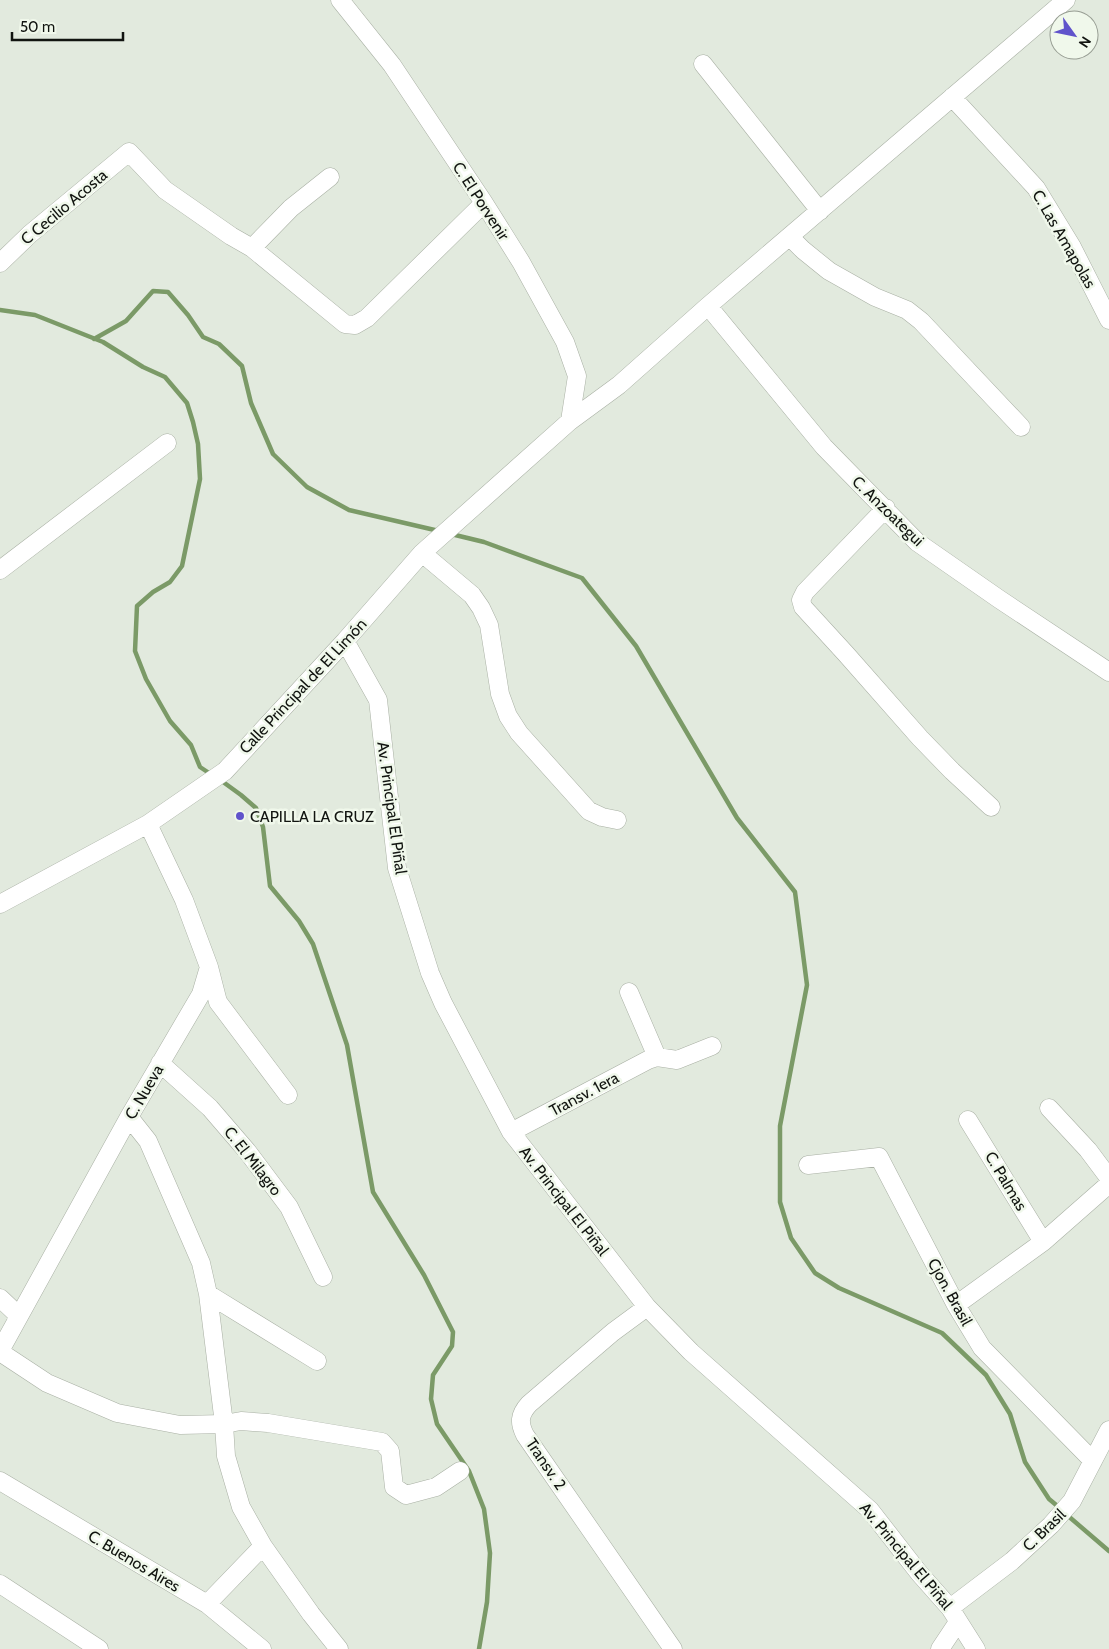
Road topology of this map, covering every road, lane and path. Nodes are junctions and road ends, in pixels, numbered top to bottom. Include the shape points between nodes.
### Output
1 (340, 0) edge
2 (1066, 0) edge
3 (703, 64) dead end
4 (952, 97) junction
5 (330, 177) dead end
6 (484, 203) junction
7 (820, 211) junction
8 (790, 236) junction
9 (252, 248) junction
10 (0, 263) edge
11 (708, 306) junction
12 (1109, 320) edge
13 (570, 421) junction
14 (1021, 427) dead end
15 (167, 444) dead end
16 (886, 508) junction
17 (422, 553) junction
18 (0, 570) edge
19 (345, 641) junction
20 (1109, 672) edge
21 (991, 807) dead end
22 (617, 820) dead end
23 (148, 824) junction
24 (0, 904) edge
25 (208, 966) junction
26 (629, 992) dead end
27 (712, 1046) dead end
28 (657, 1057) junction
29 (160, 1063) junction
30 (288, 1095) dead end
31 (1049, 1108) dead end
32 (129, 1117) junction
33 (968, 1120) dead end
34 (511, 1132) junction
35 (808, 1165) dead end
36 (1109, 1178) edge
37 (1109, 1184) edge
38 (1043, 1242) junction
39 (323, 1277) dead end
40 (208, 1294) junction
41 (0, 1298) edge
42 (956, 1305) junction
43 (648, 1307) junction
44 (19, 1316) junction
45 (0, 1352) edge
46 (317, 1361) dead end
47 (224, 1424) junction
48 (1109, 1430) edge
49 (1093, 1460) junction
50 (460, 1471) dead end
51 (0, 1481) edge
52 (263, 1546) junction
53 (0, 1584) edge
54 (207, 1604) junction
55 (954, 1615) junction
56 (98, 1649) edge
57 (262, 1649) edge
58 (339, 1649) edge
59 (673, 1649) edge
60 (940, 1649) edge
61 (976, 1649) edge

1 - 6 street, C. El Porvenir via 392,64
2 - 4 street, Calle Principal de El Limón
3 - 7 street
4 - 7 street, Calle Principal de El Limón
4 - 12 street, C. Las Amapolas via 1036,188 1072,247
5 - 9 street via 291,208
6 - 9 street via 355,326 345,324
6 - 13 street, C. El Porvenir via 565,342 577,376
7 - 8 street, Calle Principal de El Limón
8 - 11 street, Calle Principal de El Limón
8 - 14 street via 829,271 875,297 907,310 921,321
9 - 10 street, C Cecilio Acosta via 165,190 129,152
11 - 13 street, Calle Principal de El Limón via 619,384
11 - 16 street, C. Anzoategui via 824,447
13 - 17 street, Calle Principal de El Limón
15 - 18 street
16 - 20 street, C. Anzoategui via 917,542
16 - 21 street via 804,592 803,607 920,738
17 - 19 street, Calle Principal de El Limón
17 - 22 street via 472,595 482,608 489,625 500,694 519,733 589,811
19 - 23 street, Calle Principal de El Limón via 224,771
19 - 34 street, Av. Principal El Piñal via 378,700 397,868 430,973
23 - 24 street, Calle Principal de El Limón
23 - 25 street via 184,900
25 - 29 street, C. Nueva via 201,994
25 - 30 street via 218,1002
26 - 28 street
27 - 28 street via 677,1060
28 - 34 street, Transv. 1era
29 - 32 street, C. Nueva
29 - 39 street, C. El Milagro via 210,1108 247,1151 288,1208
31 - 36 street
32 - 40 street via 148,1141 162,1172 201,1263
32 - 44 street, C. Nueva
33 - 38 street, C. Palmas
34 - 43 street, Av. Principal El Piñal
35 - 42 street, Cjon. Brasil via 879,1158
37 - 38 street
38 - 42 street
40 - 46 street
40 - 47 street
41 - 44 street
42 - 49 street, Cjon. Brasil via 982,1348
43 - 55 street, Av. Principal El Piñal via 691,1352 870,1510
43 - 59 street, Transv. 2 via 529,1404 522,1413 520,1425
44 - 45 street, C. Nueva
45 - 47 street via 46,1384 116,1413 180,1424
47 - 50 street via 241,1421 268,1424 382,1442 390,1451 394,1487 406,1495 436,1487
47 - 52 street via 226,1456 233,1483 241,1507
48 - 49 street, C. Brasil
49 - 55 street, C. Brasil via 1070,1504 1057,1519
51 - 54 street, C. Buenos Aires
52 - 54 street
52 - 58 street
53 - 56 street
54 - 57 street, C. Buenos Aires
55 - 60 street, C. Brasil
55 - 61 street, Av. Principal El Piñal

